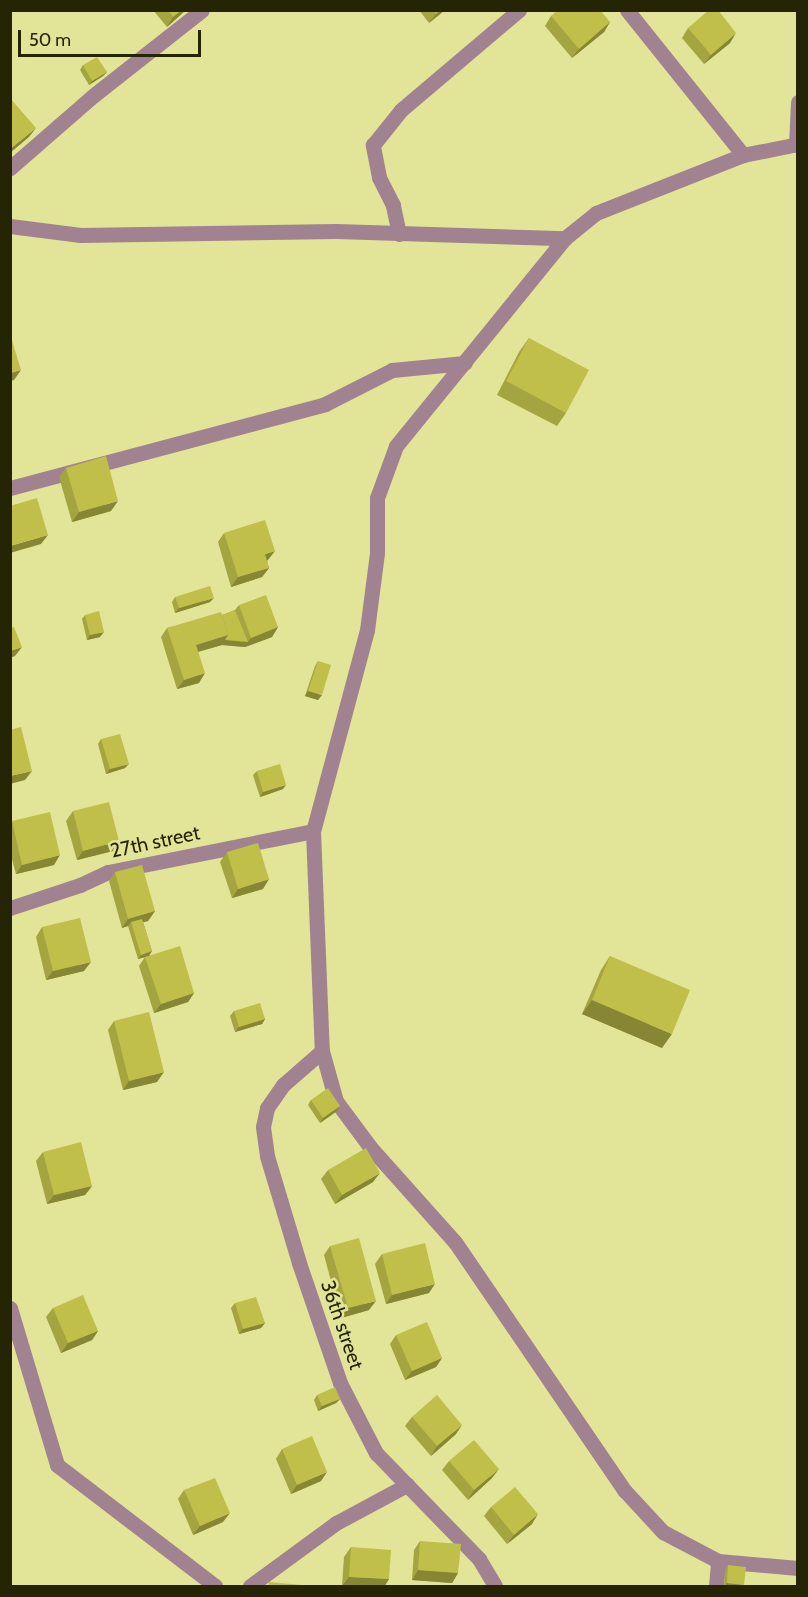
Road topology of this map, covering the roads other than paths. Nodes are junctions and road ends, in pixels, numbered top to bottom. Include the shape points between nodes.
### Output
1 (202, 10) edge
2 (519, 10) edge
3 (627, 10) edge
4 (798, 102) edge
5 (797, 145) edge
6 (743, 155) junction
7 (10, 168) edge
8 (10, 226) edge
9 (399, 234) junction
10 (565, 238) junction
11 (465, 363) junction
12 (10, 488) edge
13 (313, 831) junction
14 (10, 908) edge
15 (322, 1051) junction
16 (10, 1308) edge
17 (407, 1485) junction
18 (718, 1561) junction
19 (798, 1568) edge
20 (215, 1587) edge
21 (250, 1587) edge
22 (495, 1587) edge
23 (716, 1587) edge

1 - 7 street via 94,94
2 - 9 street via 401,110 373,145 379,177 393,205
3 - 6 street
4 - 5 street
5 - 6 street
6 - 10 street via 596,213
8 - 9 street via 80,235
9 - 10 street
10 - 11 street
11 - 12 street via 392,370 325,404
11 - 13 street via 396,446 377,498 377,553 367,630
13 - 14 street, 27th street via 108,872
13 - 15 street
15 - 17 street, 36th street via 283,1085 267,1108 263,1127 267,1156 340,1383 376,1454
15 - 18 street via 336,1101 370,1147 455,1242 624,1491 663,1532
16 - 20 street via 57,1465
17 - 21 street via 336,1523
17 - 22 street, 36th street via 479,1559
18 - 19 street
18 - 23 street

